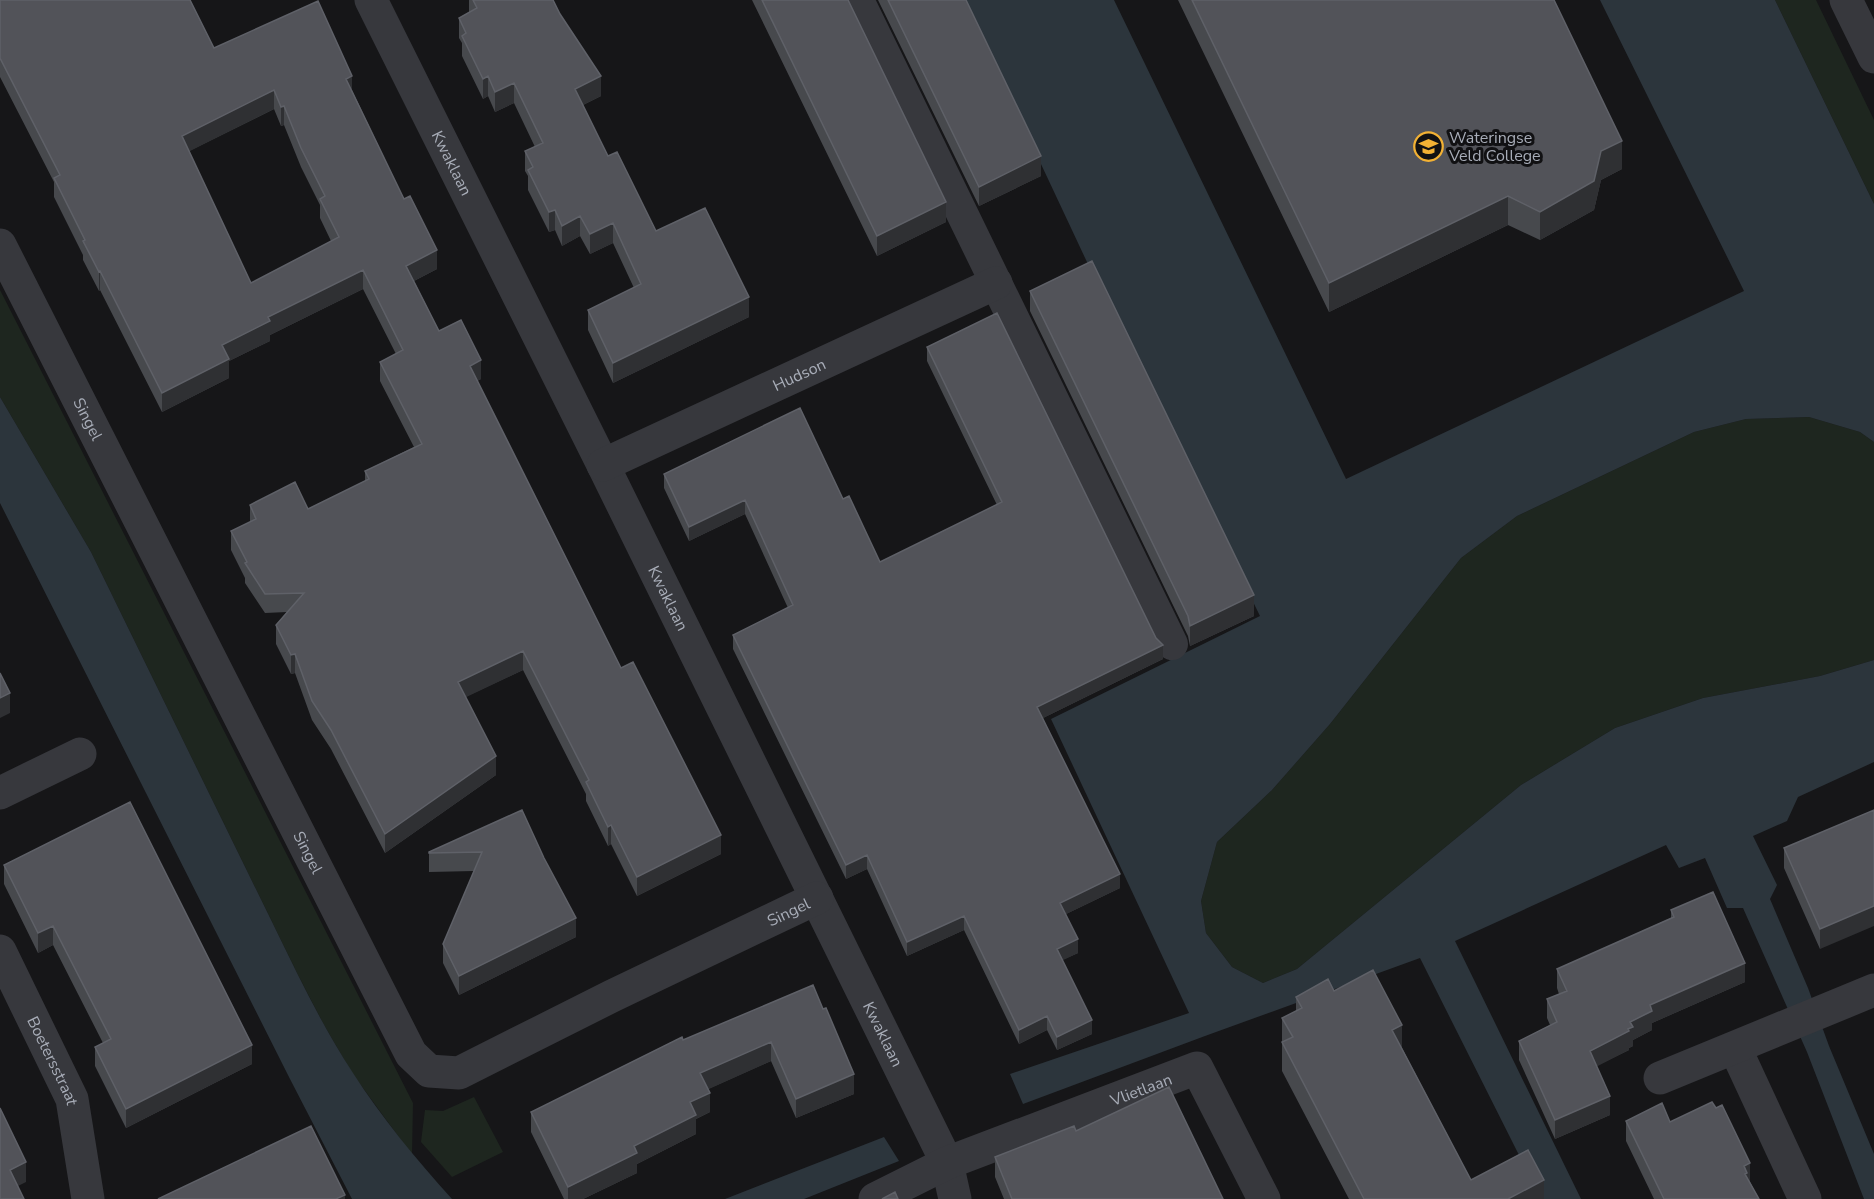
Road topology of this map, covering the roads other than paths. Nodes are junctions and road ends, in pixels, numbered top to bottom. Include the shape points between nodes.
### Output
1 (370, 0) edge
2 (858, 0) edge
3 (1846, 0) edge
4 (1874, 57) edge
5 (0, 245) edge
6 (996, 283) junction
7 (603, 465) junction
8 (1172, 644) dead end
9 (80, 754) dead end
10 (0, 793) edge
11 (817, 898) junction
12 (0, 951) edge
13 (1874, 990) edge
14 (1735, 1048) junction
15 (1660, 1078) dead end
16 (947, 1163) junction
17 (87, 1188) edge
18 (875, 1199) edge
19 (955, 1199) edge
20 (1264, 1199) edge
21 (1805, 1199) edge

1 - 7 street, Kwaklaan
2 - 6 street
3 - 4 street
5 - 11 street, Singel via 411,1054 429,1071 459,1073
6 - 7 street, Hudson
6 - 8 street
7 - 11 street, Kwaklaan
9 - 10 street
11 - 16 street, Kwaklaan
12 - 17 street, Boetersstraat via 72,1099
13 - 14 street
14 - 15 street
14 - 21 street
16 - 18 street
16 - 19 street, Kwaklaan
16 - 20 street, Vlietlaan via 1197,1068

